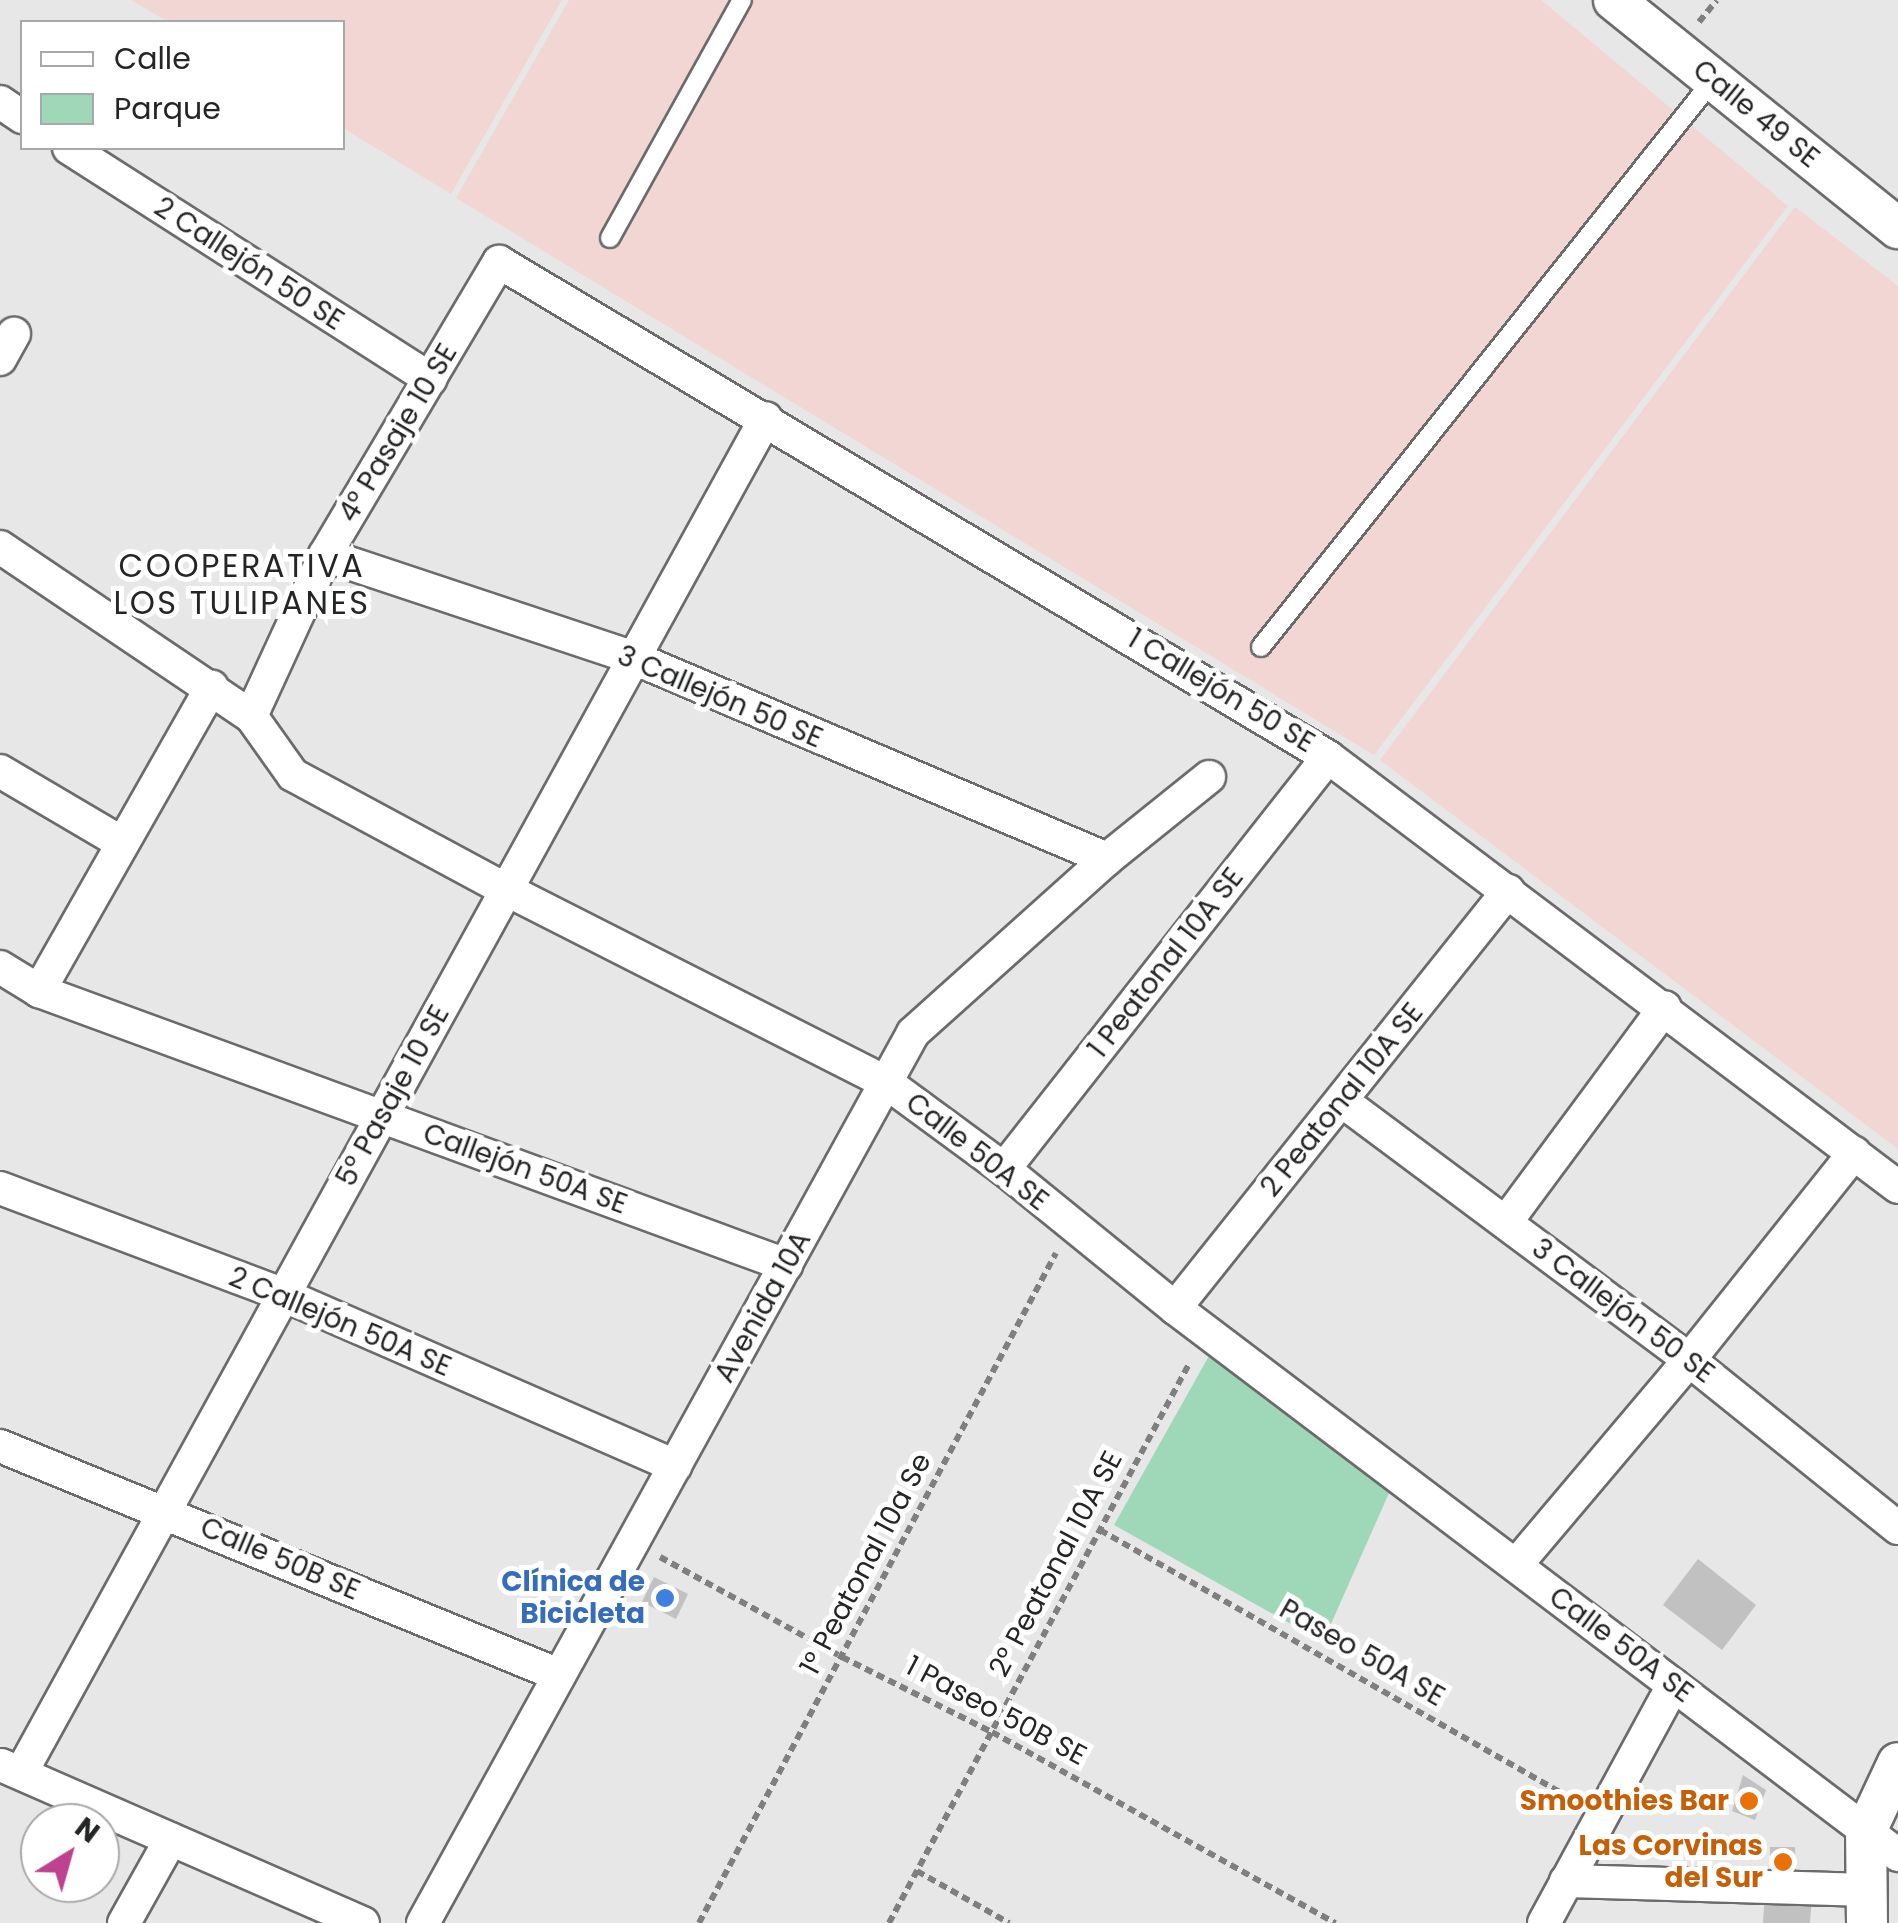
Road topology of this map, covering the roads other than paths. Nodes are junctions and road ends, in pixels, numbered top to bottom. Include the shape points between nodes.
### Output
1 (742, 0) edge
2 (1614, 0) edge
3 (1714, 80) junction
4 (72, 150) edge
5 (1898, 228) edge
6 (610, 238) dead end
7 (499, 262) joint
8 (430, 379) junction
9 (766, 418) junction
10 (0, 547) edge
11 (326, 556) junction
12 (1261, 647) dead end
13 (634, 658) junction
14 (212, 687) junction
15 (251, 716) junction
16 (1328, 757) junction
17 (0, 770) edge
18 (1209, 776) dead end
19 (122, 843) junction
20 (1107, 859) junction
21 (506, 890) junction
22 (1508, 891) junction
23 (0, 968) edge
24 (40, 991) junction
25 (1665, 1007) junction
26 (886, 1083) junction
27 (1342, 1100) junction
28 (382, 1117) junction
29 (1854, 1153) junction
30 (1004, 1169) junction
31 (1898, 1187) edge
32 (0, 1188) edge
33 (1506, 1222) junction
34 (786, 1265) junction
35 (284, 1295) junction
36 (1175, 1308) junction
37 (1690, 1360) junction
38 (0, 1446) edge
39 (675, 1466) junction
40 (165, 1510) junction
41 (1898, 1528) edge
42 (1516, 1565) junction
43 (559, 1675) junction
44 (1674, 1684) junction
45 (1898, 1763) edge
46 (10, 1769) edge
47 (1866, 1831) junction
48 (171, 1839) junction
49 (1898, 1855) edge
50 (1566, 1882) junction
51 (1867, 1906) edge
52 (124, 1923) edge
53 (364, 1923) edge
54 (423, 1923) edge
55 (1544, 1923) edge

1 - 6 lane
2 - 3 street, Calle 49 SE
3 - 5 street, Calle 49 SE
3 - 12 lane
4 - 8 street, 2 Callejón 50 SE
7 - 8 street, 4° Pasaje 10 SE
7 - 9 street, 1 Callejón 50 SE
8 - 11 street, 4° Pasaje 10 SE
9 - 13 street, 5° Pasaje 10 SE
9 - 16 street, 1 Callejón 50 SE
10 - 14 street, Calle 50A SE
11 - 13 street, 3 Callejón 50 SE
11 - 15 street, 4° Pasaje 10 SE
13 - 20 street, 3 Callejón 50 SE
13 - 21 street, 5° Pasaje 10 SE
14 - 15 street, Calle 50A SE
14 - 19 street
15 - 21 street, Calle 50A SE via 294,775
16 - 22 street, 1 Callejón 50 SE
16 - 30 street, 1 Peatonal 10A SE
17 - 19 street
18 - 20 street, Avenida 10A
19 - 24 street
20 - 26 street, Avenida 10A via 913,1033
21 - 26 street, Calle 50A SE
21 - 28 street, 5° Pasaje 10 SE
22 - 25 street, 1 Callejón 50 SE
22 - 27 street, 2 Peatonal 10A SE
23 - 24 street, Callejón 50A SE
24 - 28 street, Callejón 50A SE
25 - 29 street, 1 Callejón 50 SE
25 - 33 street
26 - 30 street, Calle 50A SE
26 - 34 street, Avenida 10A
27 - 33 street, 3 Callejón 50 SE
27 - 36 street, 2 Peatonal 10A SE
28 - 34 street, Callejón 50A SE
28 - 35 street, 5° Pasaje 10 SE
29 - 31 street, 1 Callejón 50 SE
29 - 37 street
30 - 36 street, Calle 50A SE
32 - 35 street, 2 Callejón 50A SE
33 - 37 street, 3 Callejón 50 SE
34 - 39 street, Avenida 10A
35 - 39 street, 2 Callejón 50A SE
35 - 40 street, 5° Pasaje 10 SE
36 - 42 street, Calle 50A SE
37 - 41 street, 3 Callejón 50 SE
37 - 42 street
38 - 40 street, Calle 50B SE
39 - 43 street, Avenida 10A
40 - 43 street, Calle 50B SE
40 - 46 street, 5° Pasaje 10 SE
42 - 44 street, Calle 50A SE
43 - 54 street, Avenida 10A
44 - 47 street, Calle 50A SE
44 - 50 street
45 - 47 street
46 - 48 street
47 - 49 street, Calle 50A SE
47 - 51 street
48 - 52 street
48 - 53 street
50 - 51 street
50 - 55 street

